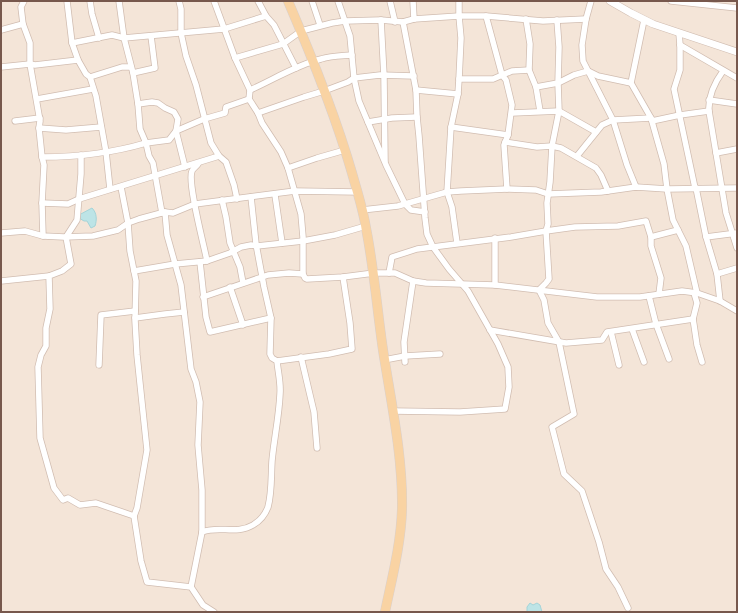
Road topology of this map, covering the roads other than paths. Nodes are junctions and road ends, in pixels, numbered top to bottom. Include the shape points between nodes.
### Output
1 (24, 1) edge
2 (67, 1) edge
3 (90, 1) edge
4 (118, 1) edge
5 (179, 1) edge
6 (214, 1) edge
7 (258, 1) edge
8 (288, 1) edge
9 (312, 1) edge
10 (338, 1) edge
11 (390, 1) edge
12 (413, 1) edge
13 (459, 1) edge
14 (592, 1) edge
15 (610, 1) edge
16 (671, 1) edge
17 (682, 2) edge
18 (737, 8) edge
19 (266, 16) junction
20 (459, 16) junction
21 (486, 16) junction
22 (414, 19) junction
23 (526, 19) junction
24 (586, 19) junction
25 (382, 20) junction
26 (557, 20) junction
27 (644, 20) junction
28 (345, 21) junction
29 (395, 22) junction
30 (403, 22) junction
31 (23, 24) junction
32 (320, 25) junction
33 (224, 29) junction
34 (1, 30) edge
35 (301, 32) junction
36 (181, 33) junction
37 (679, 33) junction
38 (151, 36) junction
39 (99, 38) junction
40 (124, 38) junction
41 (72, 43) junction
42 (283, 44) junction
43 (680, 45) junction
44 (737, 52) edge
45 (352, 55) junction
46 (235, 58) junction
47 (78, 60) junction
48 (313, 62) junction
49 (30, 64) junction
50 (1, 67) edge
51 (296, 68) junction
52 (132, 70) junction
53 (529, 70) junction
54 (588, 71) junction
55 (723, 71) junction
56 (502, 75) junction
57 (384, 76) junction
58 (414, 76) junction
59 (90, 77) junction
60 (354, 78) junction
61 (737, 78) edge
62 (459, 79) junction
63 (631, 83) junction
64 (558, 84) junction
65 (536, 87) junction
66 (93, 89) junction
67 (250, 90) junction
68 (416, 90) junction
69 (324, 91) junction
70 (458, 94) junction
71 (37, 99) junction
72 (249, 99) junction
73 (709, 100) junction
74 (138, 104) junction
75 (737, 104) edge
76 (540, 111) junction
77 (559, 111) junction
78 (709, 111) junction
79 (258, 113) junction
80 (512, 113) junction
81 (680, 115) junction
82 (417, 116) junction
83 (40, 118) junction
84 (204, 119) junction
85 (385, 119) junction
86 (613, 120) junction
87 (651, 120) junction
88 (16, 121) dead end
89 (368, 122) junction
90 (101, 127) junction
91 (451, 127) junction
92 (39, 128) junction
93 (176, 131) junction
94 (596, 132) junction
95 (508, 135) junction
96 (505, 142) junction
97 (146, 143) junction
98 (552, 146) junction
99 (737, 149) edge
100 (345, 150) junction
101 (106, 152) junction
102 (716, 153) junction
103 (81, 155) junction
104 (219, 156) junction
105 (577, 156) junction
106 (42, 157) junction
107 (200, 162) junction
108 (386, 165) junction
109 (185, 167) junction
110 (288, 168) junction
111 (156, 176) junction
112 (121, 187) junction
113 (636, 187) junction
114 (696, 188) junction
115 (737, 188) edge
116 (110, 189) junction
117 (507, 189) junction
118 (667, 189) junction
119 (723, 189) junction
120 (295, 191) junction
121 (608, 191) junction
122 (357, 192) junction
123 (447, 192) junction
124 (275, 194) junction
125 (548, 194) junction
126 (252, 197) junction
127 (424, 198) junction
128 (79, 199) junction
129 (237, 199) junction
130 (222, 200) junction
131 (42, 203) junction
132 (195, 204) junction
133 (405, 204) junction
134 (362, 210) junction
135 (163, 212) junction
136 (425, 212) junction
137 (128, 223) junction
138 (366, 226) junction
139 (678, 230) junction
140 (546, 231) junction
141 (1, 233) edge
142 (735, 234) edge
143 (43, 236) junction
144 (66, 237) junction
145 (651, 237) junction
146 (706, 237) junction
147 (495, 238) junction
148 (303, 241) junction
149 (282, 243) junction
150 (457, 243) junction
151 (257, 246) junction
152 (433, 246) junction
153 (737, 248) edge
154 (232, 251) junction
155 (207, 261) junction
156 (200, 262) junction
157 (175, 264) junction
158 (737, 268) edge
159 (134, 271) junction
160 (374, 273) junction
161 (389, 273) junction
162 (303, 274) junction
163 (717, 274) junction
164 (49, 276) junction
165 (262, 277) junction
166 (343, 277) junction
167 (1, 281) edge
168 (413, 281) junction
169 (243, 282) junction
170 (463, 284) junction
171 (495, 285) junction
172 (230, 287) junction
173 (539, 290) junction
174 (696, 293) junction
175 (659, 294) junction
176 (649, 296) junction
177 (203, 297) junction
178 (720, 301) junction
179 (135, 311) junction
180 (737, 311) edge
181 (184, 312) junction
182 (135, 318) junction
183 (271, 318) junction
184 (693, 319) junction
185 (656, 324) junction
186 (243, 325) junction
187 (632, 329) junction
188 (490, 330) junction
189 (611, 332) junction
190 (559, 342) junction
191 (440, 354) dead end
192 (405, 356) junction
193 (301, 357) junction
194 (669, 359) dead end
195 (384, 360) junction
196 (277, 361) junction
197 (405, 362) dead end
198 (644, 362) dead end
199 (702, 362) dead end
200 (99, 365) dead end
201 (619, 365) dead end
202 (393, 411) junction
203 (317, 448) dead end
204 (134, 516) junction
205 (202, 532) junction
206 (191, 587) junction
207 (628, 608) dead end
208 (214, 612) edge
209 (385, 612) edge

1 - 31 street
2 - 41 street
3 - 39 street
4 - 40 street
5 - 36 street
6 - 33 street
7 - 19 street
8 - 35 main road
9 - 32 street
10 - 28 street
11 - 29 street
12 - 22 street
13 - 20 street
14 - 24 street
15 - 27 street
16 - 17 street
17 - 18 street
19 - 33 street
19 - 42 street via 274,25
20 - 21 street
20 - 22 street
20 - 62 street
21 - 23 street
21 - 56 street
22 - 30 street
23 - 26 street
23 - 53 street via 530,44
24 - 26 street
24 - 54 street via 582,45 583,61
25 - 28 street
25 - 29 street
25 - 57 street
26 - 64 street
27 - 37 street
27 - 63 street
28 - 32 street
28 - 45 street
29 - 30 street
30 - 58 street
31 - 34 street
31 - 49 street via 30,43
32 - 35 street
33 - 36 street
33 - 46 street
35 - 42 street
35 - 48 main road
36 - 38 street
36 - 84 street
37 - 43 street
37 - 44 street
38 - 40 street
38 - 52 street via 155,68
39 - 40 street via 112,35
39 - 41 street
40 - 52 street
41 - 47 street
42 - 46 street
42 - 51 street
43 - 55 street
43 - 81 street via 680,70 674,90
45 - 48 street via 333,56
45 - 60 street
46 - 67 street
47 - 49 street
47 - 59 street
48 - 51 street
48 - 69 main road
49 - 50 street
49 - 71 street
51 - 67 street
52 - 59 street via 122,67
52 - 74 street
53 - 56 street via 512,71
53 - 65 street
54 - 63 street via 598,76
54 - 64 street via 574,74
54 - 86 street
55 - 61 street
55 - 73 street
56 - 62 street via 493,79
56 - 80 street via 506,80
57 - 58 street
57 - 60 street
57 - 85 street
58 - 68 street
59 - 66 street
60 - 69 street
60 - 89 street
62 - 70 street
63 - 87 street
64 - 65 street
64 - 77 street
65 - 76 street
66 - 71 street
66 - 90 street
67 - 72 street
68 - 70 street
68 - 82 street
69 - 79 street
69 - 100 main road
70 - 91 street
71 - 83 street
72 - 79 street
72 - 84 street via 226,107 225,112
73 - 75 street
73 - 78 street
74 - 93 street via 152,102 174,112 178,119
74 - 97 street via 140,129
76 - 77 street
76 - 80 street
77 - 94 street
77 - 98 street
78 - 81 street
78 - 102 street
79 - 110 street
80 - 95 street
81 - 87 street
81 - 114 street
82 - 85 street
82 - 127 street
83 - 88 street
83 - 92 street
84 - 93 street
84 - 104 street via 211,144
85 - 89 street
85 - 108 street
86 - 87 street
86 - 94 street via 602,125
86 - 113 street
87 - 118 street via 664,164
89 - 108 street
90 - 92 street via 66,130
90 - 101 street
91 - 95 street
91 - 123 street
92 - 106 street
93 - 97 street via 169,140
93 - 109 street
94 - 105 street
95 - 96 street
96 - 98 street via 537,147
96 - 117 street
97 - 101 street
97 - 111 street
98 - 105 street
98 - 125 street
99 - 102 street
100 - 110 street
100 - 122 main road
101 - 103 street
101 - 116 street
102 - 119 street
103 - 106 street
103 - 128 street
104 - 107 street
104 - 129 street via 226,162
105 - 121 street via 596,168
106 - 131 street
107 - 109 street
107 - 132 street via 192,170 191,182
108 - 133 street
109 - 111 street
110 - 120 street
111 - 112 street
111 - 135 street
112 - 116 street
112 - 137 street
113 - 118 street
113 - 121 street
114 - 118 street
114 - 119 street
114 - 146 street
115 - 119 street
116 - 128 street
117 - 123 street
117 - 125 street via 536,190
118 - 139 street via 673,220
119 - 142 street via 726,213
120 - 122 street
120 - 124 street
120 - 148 street via 301,214
121 - 125 street
122 - 134 main road
123 - 127 street
123 - 150 street via 452,207
124 - 126 street
124 - 149 street
125 - 140 street
126 - 129 street
126 - 151 street
127 - 133 street
127 - 136 street
128 - 131 street via 68,204
128 - 144 street via 77,220
129 - 130 street
130 - 132 street
130 - 154 street
131 - 143 street
132 - 135 street via 173,213
132 - 155 street
133 - 134 street
133 - 136 street via 411,210
134 - 138 main road
135 - 137 street
135 - 157 street
136 - 152 street via 427,234
137 - 144 street via 118,230 93,236
137 - 159 street
138 - 148 street
138 - 160 main road
139 - 145 street
139 - 174 street via 686,246
140 - 145 street via 618,226 646,221
140 - 147 street
140 - 173 street via 549,279
141 - 143 street via 25,231
142 - 146 street
142 - 153 street
143 - 144 street
144 - 164 street via 71,264
145 - 175 street via 651,246 661,278
146 - 163 street
147 - 150 street
147 - 171 street
148 - 149 street
148 - 162 street
149 - 151 street
150 - 152 street
151 - 154 street via 241,247
151 - 165 street
152 - 161 street via 392,257
152 - 170 street
154 - 155 street
154 - 169 street via 240,267
155 - 156 street
156 - 157 street
156 - 177 street
157 - 159 street
157 - 181 street via 181,285
158 - 163 street
159 - 179 street
160 - 161 street
160 - 166 street
160 - 195 main road
161 - 168 street
162 - 165 street via 274,273
162 - 166 street via 307,279
163 - 178 street
164 - 167 street
164 - 204 street via 50,309 46,346 38,367 38,387 40,438 54,488 63,500 68,498 80,505 96,503
165 - 169 street
165 - 183 street
166 - 193 street via 352,349
168 - 170 street
168 - 192 street via 405,335
169 - 172 street
170 - 171 street
170 - 188 street
171 - 173 street
172 - 177 street
172 - 186 street
173 - 176 street via 597,297
173 - 190 street via 544,300 548,323
174 - 175 street via 682,291
174 - 178 street
174 - 184 street via 697,303
175 - 176 street
176 - 185 street
177 - 186 street via 210,332
178 - 180 street
179 - 182 street
179 - 200 street via 101,315
181 - 182 street
181 - 205 street via 191,369 200,402 198,445
182 - 204 street via 136,355 147,450
183 - 186 street
183 - 196 street via 270,354
184 - 185 street
184 - 199 street
185 - 187 street
185 - 194 street
187 - 189 street
187 - 198 street
188 - 190 street
188 - 202 street via 508,367 509,387 505,409 460,412
189 - 190 street via 607,332 602,340
189 - 201 street
190 - 207 street via 574,414 552,427 564,474 582,491 606,569 618,586
191 - 192 street
192 - 195 street
192 - 197 street
193 - 196 street
193 - 203 street via 314,412
195 - 202 main road
196 - 205 street via 280,394 270,481 271,494 267,508 263,517 253,525 240,530 209,529
202 - 209 main road via 402,508 401,530
204 - 206 street via 147,582
205 - 206 street
206 - 208 street via 203,605

